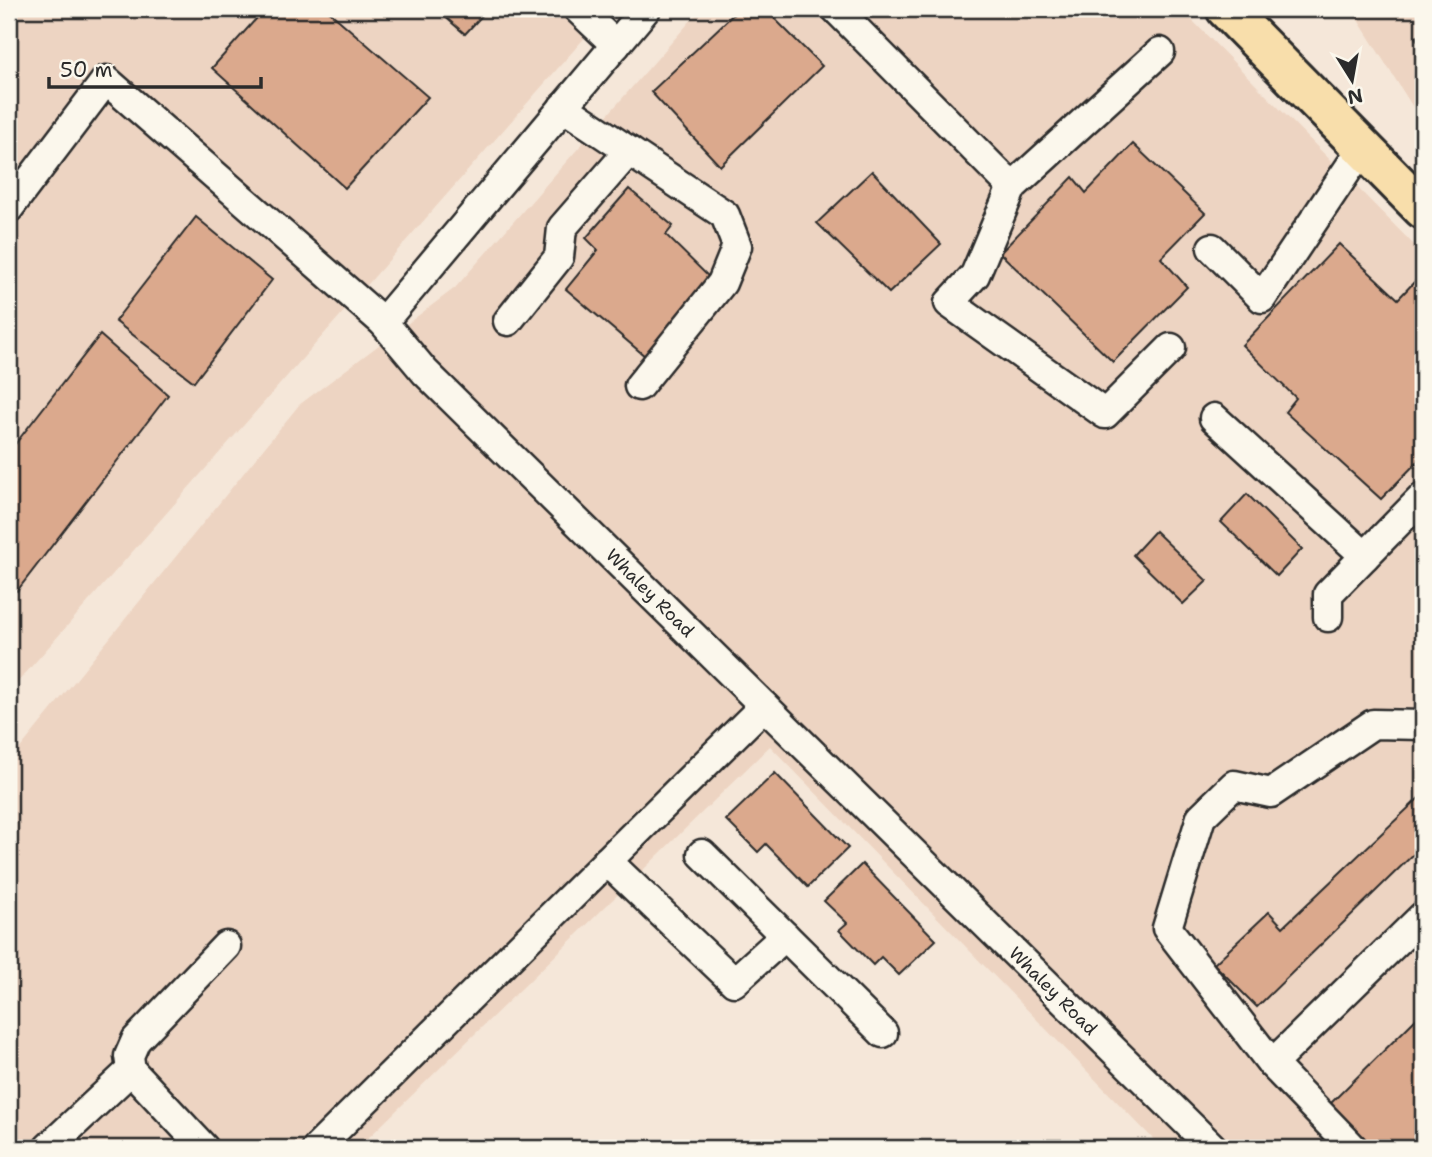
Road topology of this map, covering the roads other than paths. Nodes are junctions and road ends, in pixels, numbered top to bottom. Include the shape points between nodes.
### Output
1 (578, 9) edge
2 (646, 9) edge
3 (836, 9) edge
4 (1226, 9) edge
5 (616, 45) junction
6 (1160, 52) dead end
7 (563, 107) junction
8 (1363, 147) junction
9 (629, 151) junction
10 (1012, 187) junction
11 (9, 208) edge
12 (1423, 209) edge
13 (1212, 248) dead end
14 (383, 321) junction
15 (508, 321) dead end
16 (1171, 348) dead end
17 (639, 386) dead end
18 (1214, 418) dead end
19 (1423, 497) edge
20 (1365, 556) junction
21 (1328, 617) dead end
22 (764, 706) junction
23 (1423, 725) edge
24 (702, 853) dead end
25 (607, 861) junction
26 (1423, 916) edge
27 (785, 936) junction
28 (226, 946) dead end
29 (883, 1033) dead end
30 (1272, 1064) junction
31 (131, 1070) junction
32 (48, 1148) edge
33 (204, 1148) edge
34 (317, 1148) edge
35 (1213, 1148) edge
36 (1353, 1148) edge

1 - 5 street
2 - 5 street
3 - 10 street
4 - 8 highway
5 - 7 street
6 - 10 street
7 - 9 street
7 - 14 street
8 - 12 highway
8 - 13 street via 1262,298
9 - 15 street via 562,228 559,257
9 - 17 street via 725,215 737,246 722,283
10 - 16 street via 975,275 949,303 1105,414
11 - 14 street, Whaley Road via 106,80
14 - 22 street, Whaley Road via 425,372
18 - 20 street
19 - 20 street
20 - 21 street via 1328,594
22 - 25 street
22 - 35 street, Whaley Road
23 - 30 street via 1373,724 1271,793 1234,785 1201,817 1167,928
24 - 27 street
25 - 27 street via 734,982
25 - 34 street
26 - 30 street
27 - 29 street
28 - 31 street via 136,1040 129,1056
30 - 36 street
31 - 32 street
31 - 33 street

